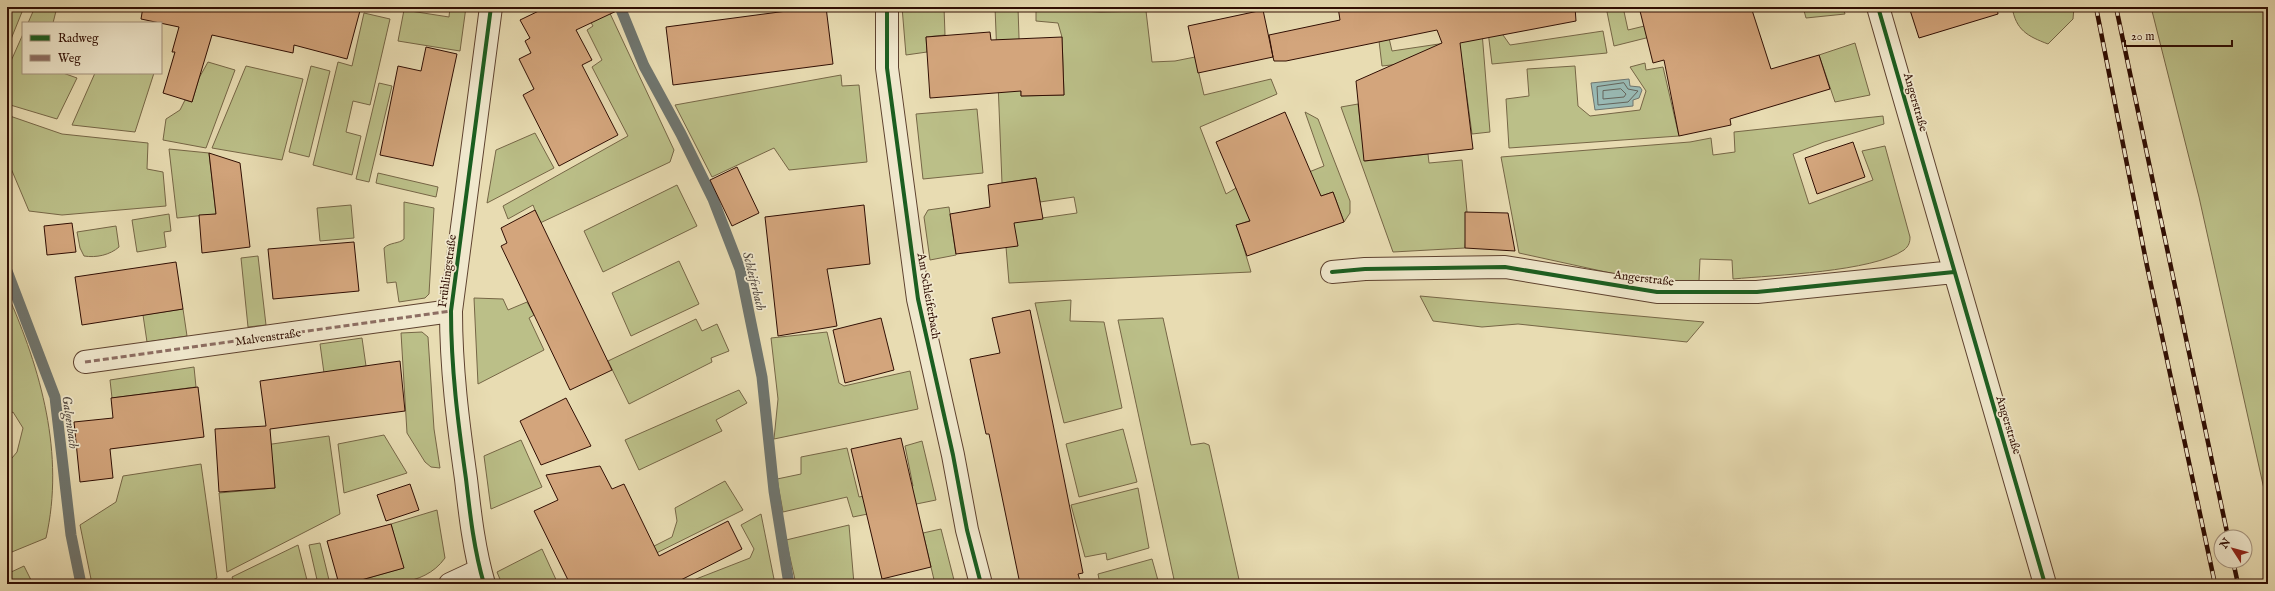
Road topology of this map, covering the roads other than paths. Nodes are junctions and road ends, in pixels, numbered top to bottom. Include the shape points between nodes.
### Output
1 (491, 7) edge
2 (887, 7) edge
3 (1878, 7) edge
4 (1332, 272) dead end
5 (1954, 272) junction
6 (451, 311) junction
7 (85, 362) dead end
8 (482, 577) edge
9 (450, 584) edge
10 (980, 584) edge
11 (2045, 584) edge

1 - 6 street, Frühlingstraße
2 - 10 street, Am Schleiferbach via 887,68 918,299
3 - 5 street, Angerstraße
4 - 5 street, Angerstraße via 1365,269 1505,268 1657,292 1758,292
5 - 11 street, Angerstraße
6 - 7 street, Malvenstraße
6 - 8 street, Frühlingstraße via 451,355 459,435
8 - 9 street, Frühlingstraße

